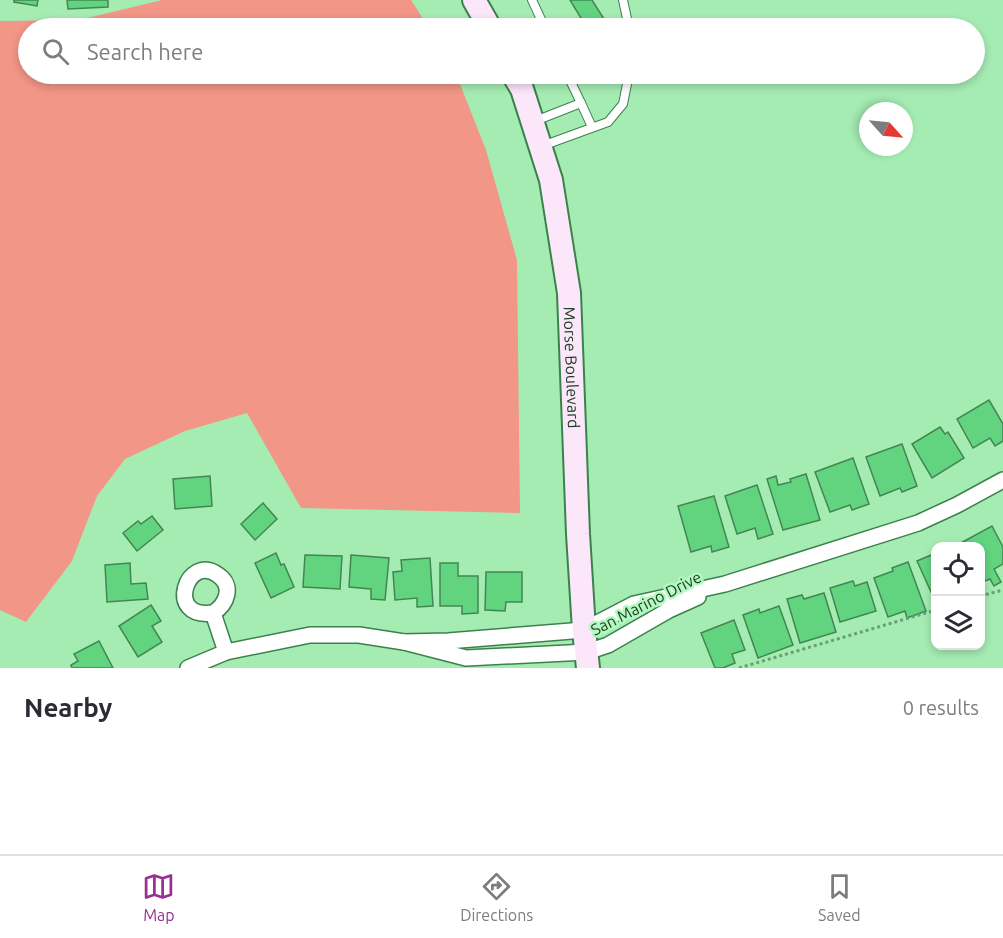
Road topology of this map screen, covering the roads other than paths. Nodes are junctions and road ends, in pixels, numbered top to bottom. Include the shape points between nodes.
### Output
1 (474, 0) edge
2 (532, 0) edge
3 (623, 0) edge
4 (484, 18) edge
5 (540, 18) edge
6 (627, 18) edge
7 (519, 84) edge
8 (572, 84) edge
9 (627, 84) edge
10 (581, 103) junction
11 (532, 122) junction
12 (592, 128) junction
13 (540, 147) junction
14 (1003, 480) edge
15 (725, 584) junction
16 (213, 613) dead end
17 (405, 642) junction
18 (586, 650) edge
19 (226, 652) junction
20 (188, 668) edge

1 - 4 street
2 - 5 lane
3 - 6 lane
7 - 11 street, Morse Boulevard
8 - 10 lane
9 - 12 lane via 622,104 608,122
10 - 11 lane
10 - 12 lane
11 - 13 street, Morse Boulevard
12 - 13 lane
13 - 18 street, Morse Boulevard via 552,180 569,292
14 - 15 street, San Marino Drive via 918,522
15 - 18 street, San Marino Drive via 608,645
15 - 18 street, San Marino Drive via 634,604
16 - 19 street
17 - 18 street, San Marino Drive
17 - 18 street, San Marino Drive via 466,658
17 - 19 street, San Marino Drive via 359,635 310,635
19 - 20 street, San Marino Drive

